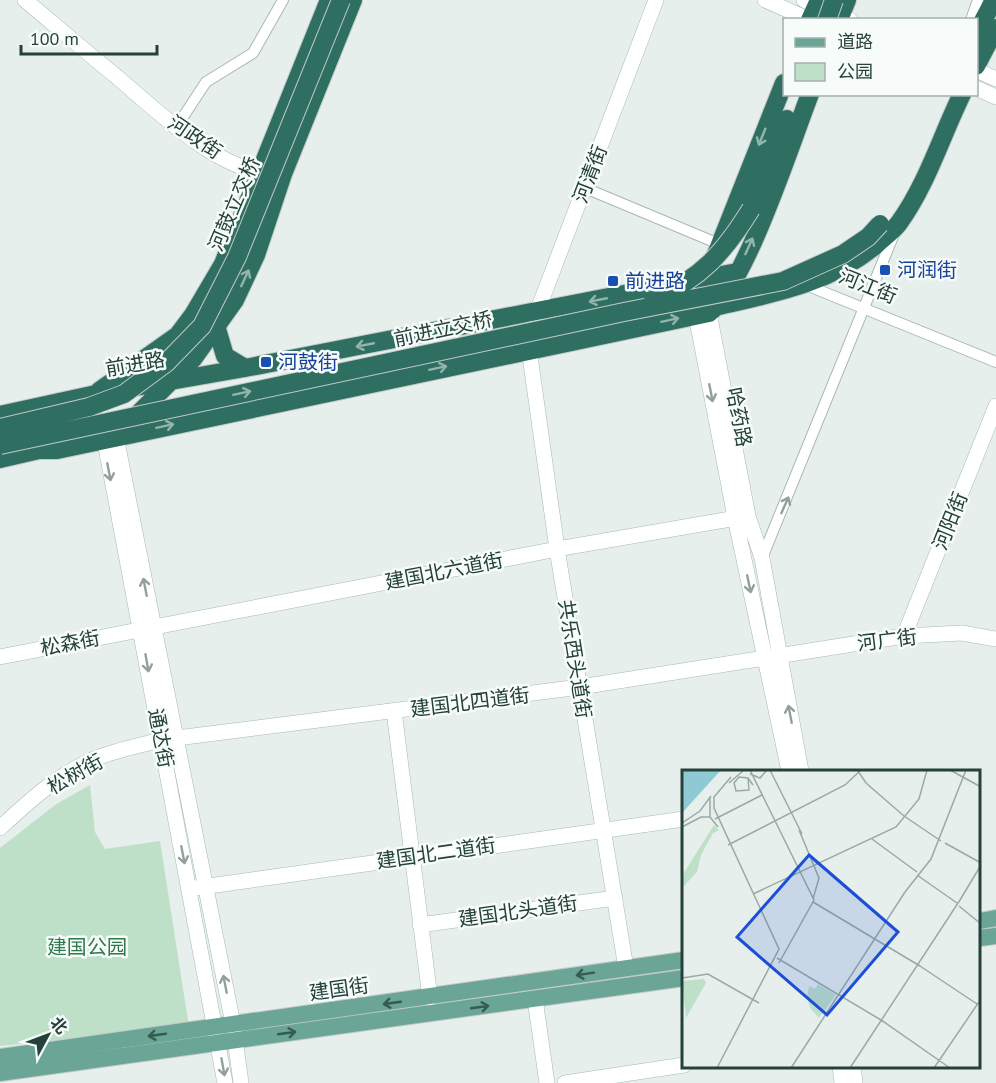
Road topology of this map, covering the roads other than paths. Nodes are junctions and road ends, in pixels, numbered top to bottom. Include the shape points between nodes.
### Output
1 (25, 0) edge
2 (41, 0) edge
3 (283, 0) edge
4 (329, 0) edge
5 (341, 0) edge
6 (353, 0) edge
7 (656, 0) edge
8 (765, 0) edge
9 (978, 0) edge
10 (994, 0) edge
11 (827, 11) edge
12 (972, 18) edge
13 (996, 28) edge
14 (978, 30) edge
15 (978, 64) edge
16 (978, 69) edge
17 (996, 79) edge
18 (783, 85) edge
19 (978, 89) edge
20 (796, 96) edge
21 (809, 96) edge
22 (950, 96) edge
23 (961, 96) edge
24 (996, 97) edge
25 (181, 120) junction
26 (260, 169) junction
27 (283, 174) junction
28 (585, 188) junction
29 (889, 225) junction
30 (719, 244) junction
31 (738, 272) junction
32 (708, 278) junction
33 (806, 285) junction
34 (864, 308) junction
35 (708, 311) junction
36 (537, 312) junction
37 (624, 312) junction
38 (217, 328) junction
39 (530, 349) junction
40 (996, 362) edge
41 (244, 368) junction
42 (172, 381) junction
43 (96, 394) junction
44 (996, 406) edge
45 (0, 415) edge
46 (0, 428) edge
47 (109, 438) junction
48 (1, 458) edge
49 (742, 517) junction
50 (557, 549) junction
51 (762, 558) junction
52 (147, 628) junction
53 (904, 636) junction
54 (996, 639) edge
55 (772, 656) junction
56 (0, 657) edge
57 (580, 687) junction
58 (394, 711) junction
59 (168, 739) junction
60 (789, 770) edge
61 (801, 770) edge
62 (682, 819) edge
63 (0, 828) edge
64 (602, 830) junction
65 (412, 856) junction
66 (205, 887) junction
67 (189, 888) junction
68 (615, 897) junction
69 (996, 918) edge
70 (981, 921) edge
71 (420, 925) junction
72 (996, 936) edge
73 (981, 938) edge
74 (682, 960) edge
75 (626, 968) junction
76 (682, 978) edge
77 (430, 998) junction
78 (535, 999) junction
79 (225, 1033) junction
80 (0, 1057) edge
81 (682, 1065) edge
82 (840, 1068) edge
83 (853, 1068) edge
84 (0, 1073) edge
85 (225, 1083) edge
86 (241, 1083) edge
87 (547, 1083) edge
88 (565, 1083) edge
89 (842, 1083) edge
90 (855, 1083) edge

1 - 26 street, 河政街 via 178,129 213,153
2 - 25 street, 河政街
3 - 25 street via 253,52 206,82
4 - 26 highway
5 - 46 highway, 河鼓立交桥, bridge via 237,257 202,326 166,363 124,394 89,407
6 - 27 highway
7 - 28 street, 河清街
8 - 11 street
9 - 12 street
10 - 14 highway
13 - 15 highway
16 - 17 street
18 -> 30 highway, 哈药路
19 - 24 street
20 - 37 highway, bridge via 751,209 727,247 695,277
31 -> 21 highway
22 - 29 highway via 932,142
23 - 29 highway via 920,188
25 - 26 street, 河政街
26 - 27 street, 河政街
26 - 43 highway via 223,264 193,315 178,334
38 -> 27 highway via 256,255
28 - 30 street
28 - 36 street, 河清街
29 - 33 highway via 844,268
29 - 34 street
29 - 37 highway, 前进立交桥, bridge via 843,254 783,281
30 - 32 highway, 哈药路
31 - 32 highway, 前进路
31 - 35 highway
32 - 35 highway, 哈药路
32 -> 36 highway, 前进路
33 - 34 street, 河江街
33 - 35 highway
34 - 40 street, 河江街
51 -> 34 street
39 -> 35 highway
35 - 49 street, 哈药路
36 - 39 street, 河清街
36 -> 41 highway, 前进路
48 -> 37 highway, 前进立交桥, bridge
38 - 41 highway via 225,356
38 - 42 highway
47 -> 39 highway
39 - 50 street, 共乐西头道街
41 - 42 highway, 前进路
42 - 43 highway, 前进路
42 - 47 highway
43 - 45 highway, 前进路
43 - 47 street, 通达街
44 - 53 street, 河阳街
47 - 48 highway
47 - 52 street, 通达街
49 - 50 street, 建国北六道街
49 - 51 street, 哈药路
49 -> 55 street, 哈药路
50 - 52 street, 建国北六道街
50 - 57 street, 共乐西头道街
51 - 55 street, 哈药路
52 - 56 street, 松森街
52 - 59 street, 通达街
53 - 54 street, 河广街 via 962,633
53 - 55 street, 河广街
55 - 57 street, 建国北四道街
55 - 60 street, 哈药路
61 -> 55 street, 哈药路
57 - 58 street, 建国北四道街
57 - 64 street, 共乐西头道街
58 - 59 street, 建国北四道街
58 - 65 street
59 - 63 street, 松树街 via 102,756 69,772
59 - 66 street, 通达街
59 -> 67 street, 通达街
62 - 64 street, 建国北二道街
64 - 65 street, 建国北二道街
64 - 68 street, 共乐西头道街
65 - 66 street, 建国北二道街
65 - 71 street
66 - 67 street, 建国北二道街
79 -> 66 street, 通达街
67 - 79 street, 通达街
68 - 71 street, 建国北头道街
68 - 75 street, 共乐西头道街
69 - 70 main road
71 - 77 street
72 - 73 main road
74 - 75 main road, 建国街
75 -> 77 main road, 建国街
76 - 78 main road, 建国街
77 -> 79 main road, 建国街
79 -> 78 main road, 建国街
78 - 87 street
79 -> 80 main road, 建国街
79 - 84 main road, 建国街
79 -> 85 street, 通达街
79 - 86 street, 通达街
81 - 88 street
82 - 89 street
83 - 90 street

